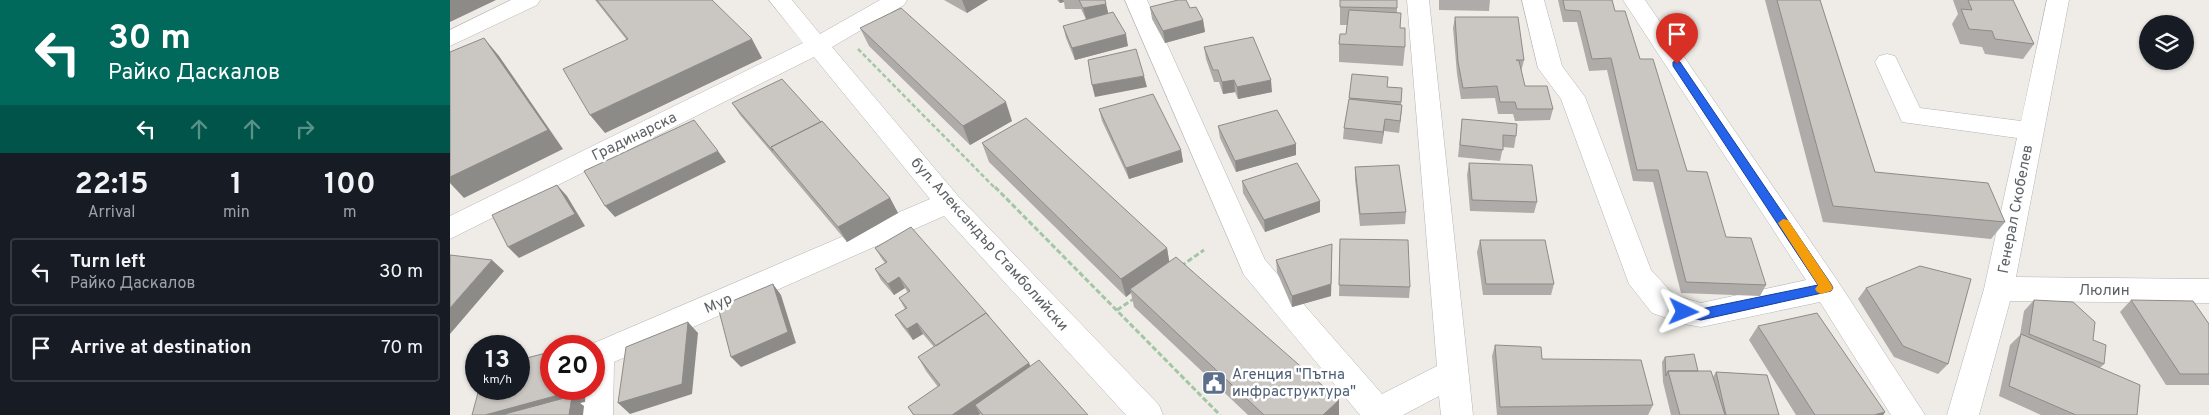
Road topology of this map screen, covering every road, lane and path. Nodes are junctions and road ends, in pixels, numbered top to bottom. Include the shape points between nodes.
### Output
1 (529, 0) edge
2 (780, 0) edge
3 (896, 0) edge
4 (1136, 0) edge
5 (1418, 0) edge
6 (1533, 0) edge
7 (1634, 0) edge
8 (2058, 0) edge
9 (830, 38) junction
10 (450, 39) edge
11 (1887, 62) dead end
12 (2031, 131) junction
13 (948, 203) junction
14 (450, 228) edge
15 (1204, 250) dead end
16 (1180, 266) edge
17 (1826, 288) junction
18 (1999, 289) junction
19 (2209, 291) edge
20 (1140, 294) edge
21 (1116, 310) junction
22 (1454, 373) junction
23 (1380, 414) edge
24 (597, 415) edge
25 (1147, 415) edge
26 (1220, 415) edge
27 (1457, 415) edge
28 (1909, 415) edge
29 (1963, 415) edge

1 - 10 street
2 - 9 street, бул. Александър Стамболийски
3 - 9 street, Градинарска
4 - 23 street via 1254,267
5 - 22 street
6 - 17 street via 1550,68 1573,97 1639,276 1663,304 1701,314
7 - 17 street
8 - 12 street, Генерал Скобелев
9 - 13 street, бул. Александър Стамболийски
9 - 14 street, Градинарска
9 - 21 path
11 - 12 street via 1911,116
12 - 18 street, Генерал Скобелев
13 - 24 street, Мур via 598,355
13 - 25 street, бул. Александър Стамболийски
15 - 16 path
17 - 28 street
18 - 19 street, Люлин
18 - 29 street, Генерал Скобелев
20 - 21 path
21 - 26 path
22 - 23 street
22 - 27 street

